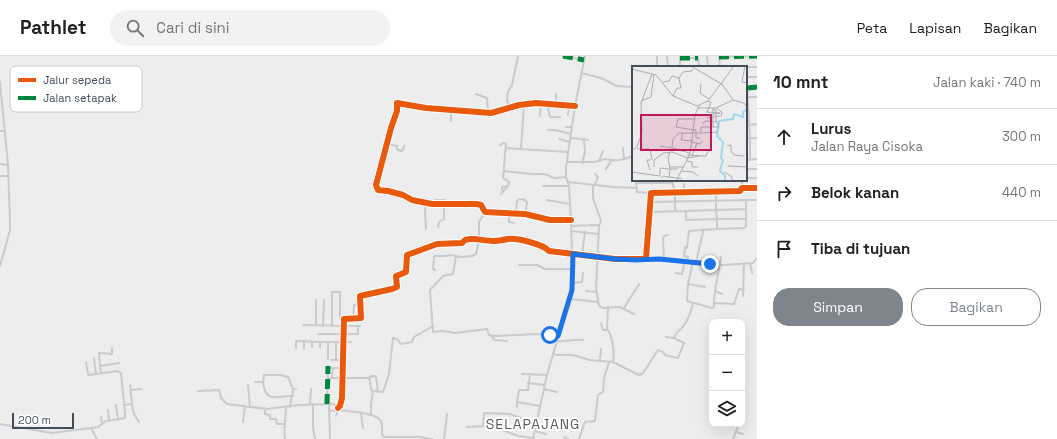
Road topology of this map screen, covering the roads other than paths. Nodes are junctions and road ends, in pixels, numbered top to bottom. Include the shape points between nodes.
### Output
1 (518, 56) edge
2 (563, 56) edge
3 (585, 56) edge
4 (667, 56) edge
5 (707, 56) edge
6 (757, 56) edge
7 (680, 57) edge
8 (698, 57) edge
9 (719, 57) edge
10 (584, 60) junction
11 (668, 66) edge
12 (708, 66) edge
13 (582, 73) junction
14 (747, 77) edge
15 (757, 77) edge
16 (0, 82) edge
17 (632, 87) dead end
18 (757, 87) edge
19 (747, 88) edge
20 (476, 94) dead end
21 (556, 94) dead end
22 (748, 97) junction
23 (757, 97) edge
24 (1, 100) edge
25 (541, 103) junction
26 (524, 104) junction
27 (549, 104) junction
28 (556, 104) junction
29 (569, 106) junction
30 (575, 106) junction
31 (510, 107) junction
32 (451, 110) junction
33 (488, 112) junction
34 (568, 115) dead end
35 (540, 116) dead end
36 (748, 116) edge
37 (560, 117) dead end
38 (451, 121) dead end
39 (757, 124) edge
40 (749, 125) junction
41 (566, 127) dead end
42 (572, 127) junction
43 (548, 130) dead end
44 (0, 131) edge
45 (5, 131) junction
46 (571, 134) junction
47 (571, 138) junction
48 (750, 138) junction
49 (757, 138) edge
50 (559, 139) dead end
51 (584, 139) junction
52 (588, 140) dead end
53 (570, 142) junction
54 (387, 144) junction
55 (500, 145) dead end
56 (404, 146) dead end
57 (506, 148) junction
58 (521, 148) junction
59 (623, 148) dead end
60 (568, 152) junction
61 (603, 152) dead end
62 (632, 156) edge
63 (624, 159) junction
64 (750, 160) joint
65 (757, 160) edge
66 (599, 161) junction
67 (611, 161) junction
68 (567, 162) junction
69 (582, 163) junction
70 (0, 164) edge
71 (8, 164) junction
72 (606, 169) dead end
73 (504, 170) junction
74 (595, 174) dead end
75 (0, 176) edge
76 (8, 176) junction
77 (566, 177) junction
78 (742, 181) edge
79 (568, 182) junction
80 (636, 182) edge
81 (672, 183) joint
82 (684, 184) dead end
83 (594, 185) junction
84 (508, 186) junction
85 (543, 186) dead end
86 (569, 186) junction
87 (637, 188) junction
88 (742, 188) junction
89 (757, 188) edge
90 (502, 190) dead end
91 (716, 192) junction
92 (651, 193) junction
93 (675, 193) junction
94 (684, 193) junction
95 (501, 194) dead end
96 (435, 200) dead end
97 (439, 200) junction
98 (445, 200) dead end
99 (548, 200) dead end
100 (746, 200) junction
101 (757, 200) edge
102 (716, 201) junction
103 (650, 202) junction
104 (675, 202) junction
105 (426, 203) junction
106 (570, 204) junction
107 (439, 205) junction
108 (444, 205) junction
109 (746, 209) junction
110 (716, 210) junction
111 (676, 211) junction
112 (686, 211) junction
113 (486, 212) junction
114 (509, 212) junction
115 (650, 212) junction
116 (516, 213) junction
117 (525, 214) junction
118 (746, 218) junction
119 (571, 220) junction
120 (717, 220) junction
121 (514, 223) dead end
122 (572, 226) junction
123 (599, 226) junction
124 (438, 227) dead end
125 (717, 228) junction
126 (426, 229) dead end
127 (702, 229) junction
128 (572, 231) junction
129 (585, 232) junction
130 (598, 234) junction
131 (668, 235) dead end
132 (479, 240) junction
133 (573, 254) junction
134 (582, 254) junction
135 (456, 256) junction
136 (598, 257) junction
137 (721, 257) dead end
138 (757, 258) edge
139 (646, 259) junction
140 (664, 259) junction
141 (686, 261) junction
142 (693, 262) junction
143 (696, 262) junction
144 (750, 263) junction
145 (744, 264) junction
146 (519, 265) dead end
147 (720, 265) junction
148 (0, 266) edge
149 (573, 269) junction
150 (435, 270) dead end
151 (583, 272) dead end
152 (676, 273) dead end
153 (752, 274) dead end
154 (573, 283) junction
155 (639, 284) dead end
156 (688, 284) junction
157 (705, 287) dead end
158 (744, 290) junction
159 (586, 291) dead end
160 (715, 291) junction
161 (597, 292) junction
162 (722, 294) dead end
163 (743, 296) dead end
164 (570, 299) junction
165 (316, 300) dead end
166 (324, 300) dead end
167 (598, 302) junction
168 (693, 303) junction
169 (714, 303) junction
170 (361, 305) junction
171 (608, 308) junction
172 (624, 309) junction
173 (634, 314) dead end
174 (344, 318) junction
175 (353, 318) junction
176 (601, 323) dead end
177 (303, 325) dead end
178 (316, 325) junction
179 (323, 326) junction
180 (332, 326) junction
181 (344, 326) junction
182 (433, 326) junction
183 (607, 330) junction
184 (318, 334) dead end
185 (343, 334) junction
186 (492, 336) junction
187 (558, 336) junction
188 (666, 337) dead end
189 (674, 338) junction
190 (507, 340) dead end
191 (582, 340) dead end
192 (304, 341) junction
193 (556, 341) junction
194 (312, 342) junction
195 (320, 342) junction
196 (328, 342) junction
197 (336, 342) junction
198 (343, 342) junction
199 (350, 342) dead end
200 (312, 347) dead end
201 (320, 347) dead end
202 (112, 348) dead end
203 (296, 348) dead end
204 (304, 349) dead end
205 (601, 350) dead end
206 (553, 353) junction
207 (94, 358) dead end
208 (336, 360) junction
209 (343, 360) junction
210 (600, 361) junction
211 (86, 362) dead end
212 (609, 362) junction
213 (613, 362) junction
214 (119, 363) dead end
215 (100, 366) junction
216 (328, 366) dead end
217 (343, 368) junction
218 (101, 373) junction
219 (96, 374) junction
220 (522, 374) dead end
221 (530, 374) junction
222 (547, 374) junction
223 (332, 377) dead end
224 (328, 378) junction
225 (343, 378) junction
226 (368, 378) junction
227 (255, 382) dead end
228 (262, 382) junction
229 (528, 384) junction
230 (130, 385) dead end
231 (545, 385) junction
232 (248, 386) dead end
233 (141, 388) dead end
234 (296, 388) dead end
235 (292, 389) junction
236 (311, 389) dead end
237 (544, 389) junction
238 (131, 390) junction
239 (198, 391) dead end
240 (374, 391) junction
241 (378, 392) junction
242 (557, 392) dead end
243 (293, 396) junction
244 (517, 402) junction
245 (132, 404) junction
246 (328, 404) junction
247 (116, 405) dead end
248 (124, 405) junction
249 (311, 405) junction
250 (245, 406) junction
251 (250, 406) junction
252 (290, 406) junction
253 (540, 406) junction
254 (286, 407) junction
255 (517, 407) dead end
256 (265, 408) junction
257 (108, 410) dead end
258 (339, 410) junction
259 (329, 411) junction
260 (134, 414) junction
261 (361, 414) junction
262 (371, 414) junction
263 (447, 414) dead end
264 (336, 416) dead end
265 (101, 417) dead end
266 (501, 418) dead end
267 (109, 420) junction
268 (118, 420) junction
269 (134, 420) dead end
270 (538, 421) junction
271 (139, 422) dead end
272 (243, 422) dead end
273 (0, 424) edge
274 (284, 424) junction
275 (102, 425) junction
276 (483, 426) junction
277 (467, 427) dead end
278 (738, 427) dead end
279 (92, 428) junction
280 (363, 428) dead end
281 (505, 431) junction
282 (535, 431) junction
283 (736, 432) junction
284 (546, 434) dead end
285 (743, 434) dead end
286 (564, 437) dead end
287 (390, 438) edge
288 (397, 438) edge
289 (420, 438) edge
290 (533, 438) edge
291 (97, 439) edge
292 (285, 439) edge
293 (315, 439) edge
294 (330, 439) edge
295 (430, 439) edge
296 (444, 439) edge
297 (568, 439) edge
298 (579, 439) edge
299 (733, 439) edge

1 - 31 street via 508,92 507,100
2 - 10 street
3 - 10 street
4 - 11 street
5 - 12 street
6 - 9 street
7 - 8 street
10 - 13 street
13 - 17 street via 617,86
13 - 30 street
14 - 15 street
14 - 19 street
16 - 24 street
18 - 19 street
19 - 22 street
20 - 33 street via 487,98
21 - 28 street
22 - 23 street
22 - 36 street
24 - 45 street
25 - 26 street
25 - 27 street
25 - 35 street
26 - 31 street
26 - 58 street
27 - 28 street
27 - 37 street via 550,116
28 - 29 street
29 - 30 street
29 - 34 street
30 - 42 street
31 - 33 street
32 - 33 street
32 - 38 street
32 - 54 street via 397,103
36 - 40 street
39 - 40 street
40 - 48 street
41 - 42 street
42 - 46 street
43 - 46 street
44 - 45 street
45 - 71 street
46 - 47 street
47 - 51 street
47 - 53 street
48 - 49 street
48 - 64 street
50 - 53 street
51 - 52 street
51 - 69 street via 585,152
53 - 60 street
54 - 56 street via 397,146 401,151
54 - 105 street via 377,179 377,189
55 - 57 street via 506,143
57 - 58 street
57 - 73 street
58 - 60 street
59 - 63 street
60 - 68 street
61 - 66 street
62 - 63 street
63 - 67 street
64 - 65 street
66 - 67 street
66 - 69 street
67 - 72 street
68 - 69 street
68 - 77 street
70 - 71 street
71 - 76 street
73 - 77 street via 546,174 554,178
73 - 84 street
74 - 83 street via 598,177
75 - 76 street
76 - 148 street via 10,230
77 - 79 street
78 - 88 street
79 - 83 street
79 - 86 street
80 - 81 street
80 - 87 street
81 - 93 street
82 - 94 street
83 - 87 street
83 - 123 street via 593,198 601,221
84 - 90 street via 502,186
84 - 95 street
85 - 86 street
86 - 106 street
87 - 92 street via 637,192
88 - 89 street
88 - 91 street via 740,191
91 - 94 street
91 - 102 street
92 - 93 street
92 - 103 street
93 - 94 street
93 - 104 street
96 - 97 street
97 - 98 street
97 - 107 street
99 - 106 street
100 - 101 street
100 - 102 street
100 - 109 street
102 - 104 street
102 - 110 street
103 - 104 street
103 - 115 street
104 - 111 street
105 - 107 street
105 - 126 street
106 - 119 street
107 - 108 street
108 - 113 street via 477,204
108 - 124 street via 444,219 439,222
109 - 110 street
109 - 118 street
110 - 112 street
110 - 120 street
111 - 112 street
111 - 115 street
112 - 120 street via 686,220
113 - 114 street
113 - 132 street via 479,222
114 - 116 street
114 - 121 street via 509,222
115 - 139 street
116 - 117 street
116 - 117 street via 518,200 524,200 527,202
117 - 119 street via 550,220
118 - 120 street
118 - 125 street via 744,228
119 - 122 street
120 - 125 street
122 - 123 street
122 - 128 street
123 - 130 street
125 - 127 street
127 - 141 street via 689,231 684,256 688,257
127 - 143 street via 703,235
128 - 129 street
128 - 133 street
129 - 130 street
129 - 134 street
130 - 136 street
131 - 140 street via 664,236 663,240
132 - 133 street via 521,240 542,246 549,251
132 - 135 street via 475,255
132 - 170 street via 442,243 407,255 406,272 396,276 397,287 362,295
133 - 134 street
133 - 149 street
134 - 136 street
135 - 150 street via 434,256
135 - 182 street via 453,274 443,276 430,290
136 - 139 street
136 - 161 street
137 - 147 street
138 - 144 street
139 - 140 street
140 - 141 street
141 - 142 street
141 - 152 street via 682,274
142 - 143 street
142 - 156 street
143 - 147 street
144 - 145 street
144 - 153 street
145 - 147 street
145 - 158 street
146 - 149 street via 537,265 545,269
147 - 160 street
149 - 154 street
151 - 154 street via 582,282
154 - 164 street
155 - 172 street
156 - 157 street
156 - 168 street via 686,301
158 - 163 street
158 - 169 street via 739,290 734,304
159 - 161 street
160 - 162 street
160 - 169 street
161 - 167 street
164 - 167 street
164 - 187 street
165 - 178 street
166 - 179 street
167 - 171 street via 600,307
168 - 169 street via 712,308
168 - 189 street via 691,314
170 - 175 street via 354,305
170 - 175 street via 361,318
171 - 172 street
171 - 183 street
172 - 173 street
174 - 175 street
174 - 180 street via 340,317 340,292 332,292
174 - 181 street
176 - 183 street via 603,330
177 - 178 street
178 - 179 street
179 - 180 street
180 - 181 street
181 - 185 street
181 - 185 street via 359,326 358,334
182 - 186 street via 434,332 451,333 487,329
182 - 241 street via 414,337 412,342 401,344 393,338 389,374 383,392
183 - 213 street via 610,332 614,351
184 - 185 street
185 - 198 street
186 - 187 street
186 - 190 street via 494,340
187 - 193 street
188 - 189 street
189 - 213 street via 684,343 678,358 665,355 658,350 640,375
191 - 193 street
192 - 194 street
192 - 203 street via 296,341
192 - 204 street
193 - 206 street
194 - 195 street
194 - 200 street
195 - 196 street
195 - 201 street
196 - 197 street
196 - 208 street via 329,359
197 - 198 street
197 - 208 street
198 - 199 street
198 - 209 street
202 - 215 street via 112,354 99,354
205 - 210 street
206 - 210 street
206 - 222 street
207 - 219 street
208 - 209 street
209 - 217 street
210 - 212 street
211 - 219 street via 88,374
212 - 213 street
212 - 298 street via 603,392 598,395 595,421 585,422
214 - 215 street
215 - 218 street
216 - 224 street
217 - 223 street via 332,368
217 - 225 street
218 - 219 street
218 - 248 street via 121,372
220 - 221 street
221 - 222 street
221 - 229 street
222 - 231 street
224 - 225 street
224 - 246 street
225 - 226 street
225 - 258 street
226 - 240 street via 371,390
226 - 241 street via 377,376
227 - 228 street
228 - 235 street via 264,375 284,375 288,377
228 - 243 street via 270,397
229 - 231 street
229 - 244 street via 527,391 518,392
230 - 238 street
231 - 237 street
232 - 251 street
233 - 238 street
234 - 235 street
235 - 243 street
236 - 249 street
237 - 242 street
237 - 253 street
238 - 245 street
239 - 250 street via 219,390 225,403
240 - 241 street
240 - 262 street
243 - 252 street
244 - 253 street
244 - 255 street
245 - 248 street
245 - 260 street
246 - 249 street
246 - 258 street via 335,405
246 - 259 street
247 - 268 street
248 - 268 street via 125,418
249 - 252 street
249 - 293 street
250 - 251 street
250 - 272 street
251 - 256 street
252 - 254 street
253 - 270 street
254 - 256 street
254 - 274 street
256 - 274 street via 265,414 276,419 277,424
257 - 267 street
258 - 259 street
258 - 261 street
258 - 264 street
259 - 294 street
260 - 269 street
260 - 271 street
261 - 262 street
261 - 280 street
262 - 287 street via 381,421 382,435
263 - 296 street
265 - 275 street
266 - 281 street
267 - 268 street
267 - 275 street
270 - 276 street via 510,414 484,413
270 - 282 street
273 - 279 street via 52,433
274 - 292 street
275 - 279 street
276 - 277 street
276 - 281 street
278 - 283 street
279 - 291 street
281 - 290 street
282 - 284 street
282 - 290 street
283 - 285 street
283 - 299 street
286 - 297 street
287 - 288 street
288 - 289 street
289 - 295 street

